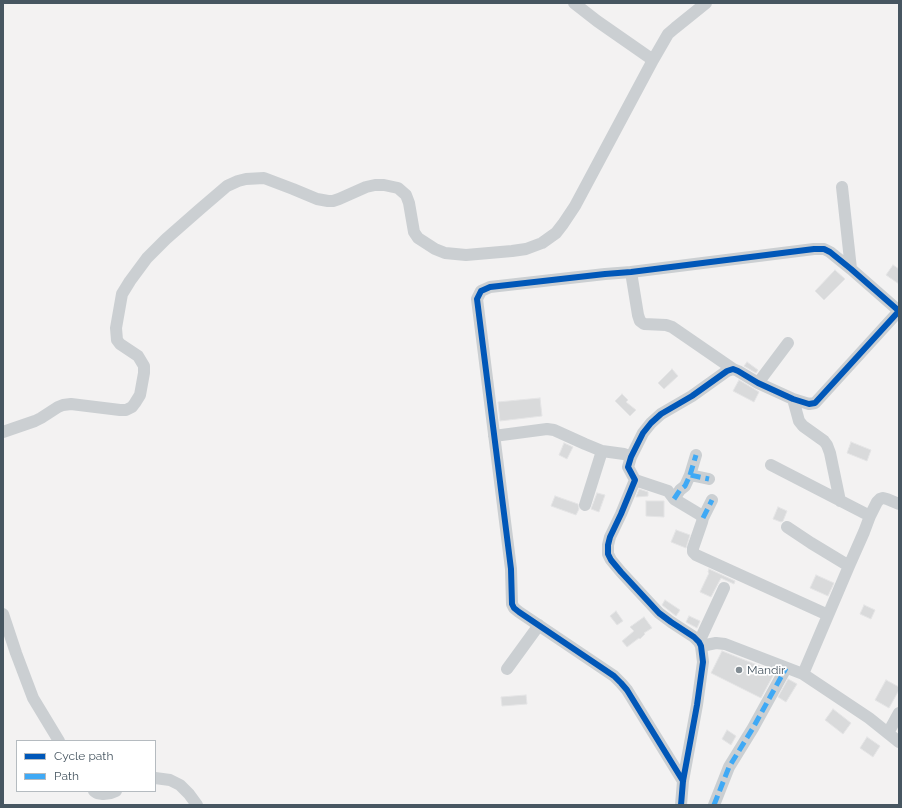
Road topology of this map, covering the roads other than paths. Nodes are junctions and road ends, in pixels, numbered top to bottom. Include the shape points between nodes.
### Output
1 (574, 3) edge
2 (706, 3) edge
3 (653, 60) junction
4 (842, 187) dead end
5 (851, 269) junction
6 (631, 272) junction
7 (788, 343) dead end
8 (733, 369) junction
9 (758, 383) junction
10 (793, 399) junction
11 (3, 432) edge
12 (494, 436) junction
13 (602, 451) junction
14 (696, 455) dead end
15 (631, 457) junction
16 (771, 465) dead end
17 (690, 475) junction
18 (709, 479) dead end
19 (635, 480) junction
20 (674, 499) junction
21 (712, 500) dead end
22 (840, 501) junction
23 (899, 504) edge
24 (585, 506) dead end
25 (870, 516) junction
26 (703, 518) junction
27 (787, 527) dead end
28 (849, 566) junction
29 (724, 588) dead end
30 (3, 614) edge
31 (828, 615) junction
32 (538, 625) junction
33 (700, 644) junction
34 (786, 668) junction
35 (507, 669) dead end
36 (803, 674) junction
37 (899, 713) edge
38 (888, 733) junction
39 (58, 740) edge
40 (899, 742) edge
41 (156, 778) edge
42 (683, 780) junction
43 (96, 792) edge
44 (114, 792) edge
45 (197, 805) edge
46 (682, 805) edge
47 (714, 805) edge

1 - 3 street
2 - 3 street via 668,34
3 - 11 street via 575,206 563,224 542,243 512,251 445,254 418,238 414,232 406,195 398,188 375,185 328,201 264,178 238,181 227,186 161,244 147,258 122,294 116,328 117,340 138,356 144,366 140,396 132,407 120,410 63,405 35,421
4 - 5 street
5 - 6 street via 830,252 814,249
5 - 10 street via 899,311 815,403 809,404
6 - 8 street via 640,321 644,324 672,327
6 - 12 street via 490,287 481,291 477,299
7 - 9 street
8 - 9 street
8 - 15 street via 661,414 643,433
9 - 10 street
10 - 22 street via 799,421 827,445
12 - 13 street via 547,429
12 - 32 street via 511,569 512,604
13 - 15 street
13 - 24 street
14 - 17 street
15 - 19 street via 628,467
16 - 22 street
17 - 18 street
17 - 20 street
19 - 20 street via 668,491
19 - 33 street via 610,536 608,554 660,613
20 - 26 street
21 - 26 street
22 - 25 street
23 - 25 street via 880,499
25 - 28 street
26 - 31 street via 693,548 696,555
27 - 28 street
28 - 31 street
29 - 33 street
30 - 39 street via 33,698
31 - 36 street
32 - 35 street
32 - 42 street via 621,683
33 - 34 street via 725,644
33 - 42 street via 703,662
34 - 36 street
34 - 47 street via 729,768
36 - 38 street
37 - 38 street
38 - 40 street
41 - 45 street via 170,780 180,785
42 - 46 street
43 - 44 street

